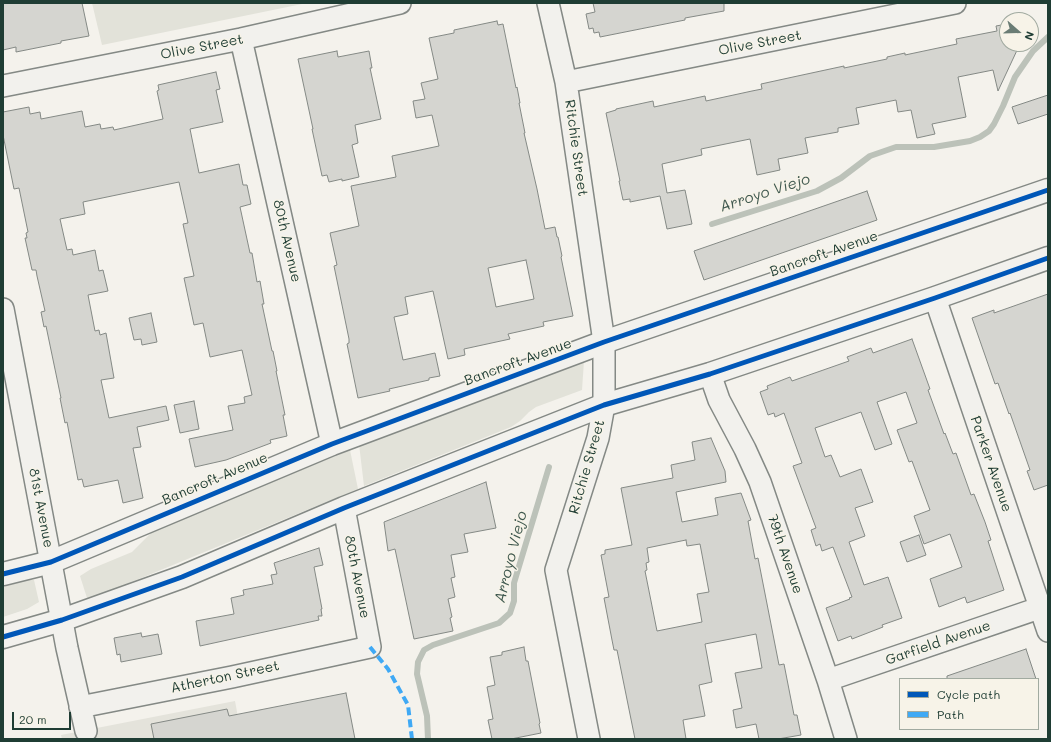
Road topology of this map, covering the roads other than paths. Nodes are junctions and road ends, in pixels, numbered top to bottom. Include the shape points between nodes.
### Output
1 (400, 3) edge
2 (548, 3) edge
3 (955, 3) edge
4 (241, 39) junction
5 (566, 82) junction
6 (3, 86) edge
7 (1048, 190) edge
8 (1048, 258) edge
9 (935, 298) junction
10 (3, 308) edge
11 (604, 342) junction
12 (710, 374) junction
13 (604, 405) junction
14 (332, 444) junction
15 (344, 508) junction
16 (51, 562) junction
17 (3, 574) edge
18 (1044, 607) edge
19 (62, 620) junction
20 (1048, 631) edge
21 (3, 637) edge
22 (370, 646) joint
23 (828, 680) junction
24 (80, 707) junction
25 (86, 731) dead end
26 (590, 739) edge
27 (846, 739) edge

1 - 4 street, Olive Street
2 - 5 street, Ritchie Street
3 - 5 street, Olive Street
4 - 6 street, Olive Street
4 - 14 street, 80th Avenue
5 - 11 street, Ritchie Street
7 - 11 main road, Bancroft Avenue
8 - 9 main road
9 - 12 main road
9 - 18 street, Parker Avenue
10 - 16 street, 81st Avenue
11 - 13 street, Ritchie Street
11 - 14 main road, Bancroft Avenue
12 - 13 main road
12 - 23 street, 79th Avenue via 719,400 760,482
13 - 15 main road
13 - 26 street, Ritchie Street via 598,438 556,570
14 - 16 main road, Bancroft Avenue
15 - 19 main road via 182,577
15 - 22 street, 80th Avenue
16 - 17 main road, Bancroft Avenue
16 - 19 street, 81st Avenue
18 - 20 street, Parker Avenue
18 - 23 street, Garfield Avenue
19 - 21 main road
19 - 24 street, 81st Avenue
22 - 24 street, Atherton Street
23 - 27 street, 79th Avenue
24 - 25 street, 81st Avenue

